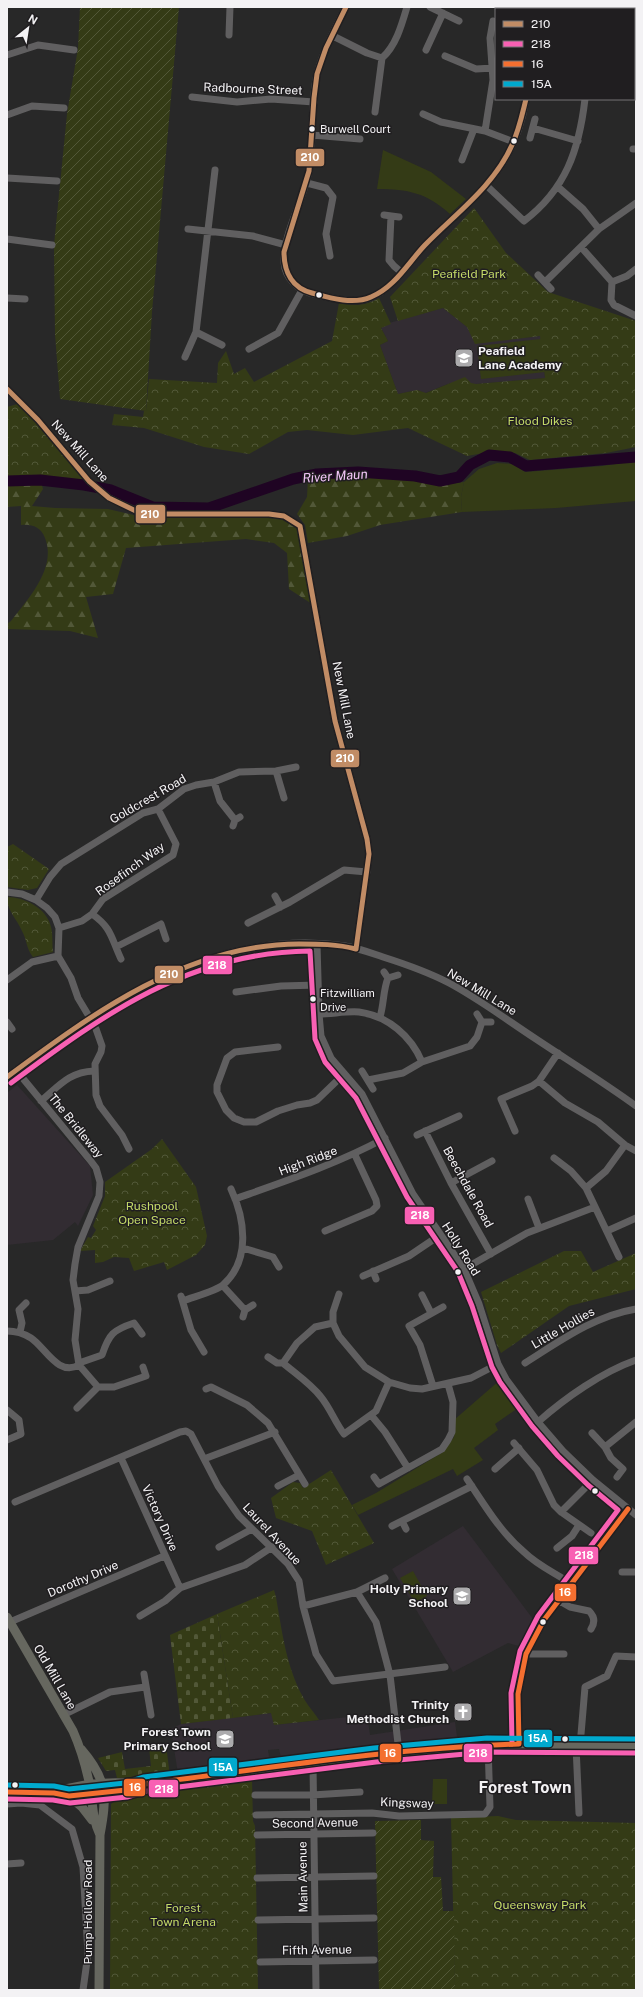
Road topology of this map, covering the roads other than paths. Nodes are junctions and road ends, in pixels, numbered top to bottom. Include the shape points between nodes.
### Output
1 (230, 7) edge
2 (407, 7) edge
3 (430, 7) edge
4 (344, 8) edge
5 (443, 13) junction
6 (459, 21) dead end
7 (492, 21) edge
8 (229, 35) dead end
9 (333, 36) junction
10 (635, 43) edge
11 (74, 50) dead end
12 (426, 50) dead end
13 (7, 55) edge
14 (445, 56) dead end
15 (382, 58) junction
16 (636, 61) edge
17 (493, 68) junction
18 (192, 97) dead end
19 (526, 100) edge
20 (585, 100) edge
21 (314, 102) junction
22 (64, 108) dead end
23 (375, 112) dead end
24 (7, 115) edge
25 (426, 118) dead end
26 (535, 119) dead end
27 (474, 128) junction
28 (533, 128) junction
29 (485, 131) junction
30 (312, 135) junction
31 (530, 138) dead end
32 (360, 139) dead end
33 (578, 141) junction
34 (514, 142) junction
35 (466, 157) dead end
36 (215, 170) dead end
37 (7, 178) edge
38 (57, 180) dead end
39 (307, 183) junction
40 (487, 186) junction
41 (558, 187) junction
42 (636, 203) edge
43 (391, 216) dead end
44 (188, 229) dead end
45 (599, 229) junction
46 (208, 231) junction
47 (7, 239) edge
48 (52, 245) dead end
49 (286, 245) junction
50 (581, 246) junction
51 (330, 256) dead end
52 (636, 269) edge
53 (401, 272) junction
54 (538, 275) dead end
55 (545, 282) junction
56 (612, 282) junction
57 (551, 289) dead end
58 (302, 290) junction
59 (7, 298) edge
60 (25, 298) dead end
61 (636, 316) edge
62 (196, 332) junction
63 (222, 345) dead end
64 (249, 349) dead end
65 (185, 357) dead end
66 (7, 389) edge
67 (296, 767) dead end
68 (276, 771) junction
69 (214, 782) junction
70 (284, 798) dead end
71 (158, 809) junction
72 (236, 821) dead end
73 (367, 872) junction
74 (7, 892) edge
75 (275, 896) dead end
76 (36, 900) junction
77 (281, 907) junction
78 (92, 914) junction
79 (248, 924) dead end
80 (59, 928) junction
81 (166, 939) dead end
82 (317, 944) junction
83 (116, 948) junction
84 (356, 949) junction
85 (58, 956) junction
86 (121, 959) dead end
87 (398, 976) dead end
88 (7, 980) edge
89 (318, 985) junction
90 (236, 992) dead end
91 (319, 1014) junction
92 (477, 1014) dead end
93 (380, 1017) junction
94 (90, 1018) junction
95 (7, 1022) edge
96 (482, 1022) junction
97 (491, 1022) dead end
98 (12, 1028) dead end
99 (96, 1029) dead end
100 (278, 1047) dead end
101 (558, 1053) junction
102 (422, 1062) junction
103 (16, 1070) junction
104 (94, 1071) junction
105 (362, 1071) dead end
106 (344, 1074) junction
107 (7, 1077) edge
108 (368, 1080) junction
109 (539, 1081) junction
110 (373, 1090) dead end
111 (41, 1101) junction
112 (636, 1106) edge
113 (460, 1116) dead end
114 (425, 1131) junction
115 (515, 1131) dead end
116 (417, 1135) dead end
117 (385, 1138) junction
118 (625, 1145) junction
119 (130, 1149) dead end
120 (636, 1151) edge
121 (355, 1155) junction
122 (554, 1158) dead end
123 (492, 1161) dead end
124 (451, 1183) junction
125 (586, 1188) junction
126 (231, 1189) dead end
127 (235, 1199) junction
128 (528, 1199) dead end
129 (595, 1206) junction
130 (636, 1218) edge
131 (540, 1228) junction
132 (325, 1231) dead end
133 (606, 1231) junction
134 (440, 1235) junction
135 (243, 1248) junction
136 (491, 1254) junction
137 (619, 1256) dead end
138 (279, 1267) dead end
139 (464, 1269) junction
140 (373, 1271) junction
141 (363, 1276) dead end
142 (376, 1279) dead end
143 (110, 1281) dead end
144 (223, 1286) junction
145 (75, 1291) junction
146 (340, 1294) dead end
147 (422, 1295) dead end
148 (26, 1304) dead end
149 (253, 1306) dead end
150 (443, 1307) dead end
151 (636, 1309) edge
152 (431, 1313) junction
153 (333, 1323) junction
154 (7, 1331) edge
155 (20, 1332) junction
156 (142, 1334) dead end
157 (204, 1352) dead end
158 (268, 1357) dead end
159 (636, 1360) edge
160 (283, 1363) junction
161 (525, 1363) dead end
162 (79, 1364) junction
163 (498, 1364) junction
164 (143, 1367) dead end
165 (389, 1382) junction
166 (448, 1384) junction
167 (433, 1386) junction
168 (98, 1387) junction
169 (206, 1389) dead end
170 (77, 1408) dead end
171 (7, 1410) edge
172 (371, 1416) junction
173 (538, 1422) junction
174 (636, 1422) edge
175 (275, 1432) junction
176 (592, 1433) dead end
177 (7, 1440) edge
178 (605, 1447) junction
179 (120, 1458) junction
180 (204, 1459) junction
181 (408, 1468) junction
182 (495, 1469) dead end
183 (299, 1475) junction
184 (374, 1477) dead end
185 (617, 1477) dead end
186 (466, 1479) dead end
187 (593, 1480) junction
188 (305, 1484) dead end
189 (278, 1486) dead end
190 (472, 1486) junction
191 (15, 1502) dead end
192 (628, 1509) junction
193 (561, 1512) junction
194 (636, 1514) edge
195 (402, 1521) junction
196 (579, 1525) junction
197 (392, 1526) dead end
198 (252, 1528) junction
199 (406, 1529) dead end
200 (591, 1533) dead end
201 (219, 1546) dead end
202 (272, 1548) junction
203 (557, 1548) dead end
204 (164, 1556) junction
205 (622, 1572) dead end
206 (636, 1572) edge
207 (385, 1578) dead end
208 (570, 1583) junction
209 (180, 1588) junction
210 (357, 1592) junction
211 (558, 1600) junction
212 (303, 1606) junction
213 (140, 1616) dead end
214 (8, 1618) edge
215 (591, 1629) dead end
216 (526, 1654) junction
217 (564, 1654) dead end
218 (636, 1657) edge
219 (445, 1668) dead end
220 (144, 1674) dead end
221 (390, 1675) junction
222 (145, 1687) junction
223 (63, 1715) junction
224 (151, 1715) dead end
225 (519, 1744) junction
226 (488, 1745) junction
227 (578, 1746) junction
228 (636, 1746) edge
229 (81, 1749) junction
230 (399, 1752) junction
231 (313, 1763) junction
232 (97, 1790) junction
233 (7, 1792) edge
234 (360, 1792) dead end
235 (54, 1793) junction
236 (255, 1795) dead end
237 (312, 1795) junction
238 (69, 1796) junction
239 (7, 1804) edge
240 (579, 1813) dead end
241 (256, 1815) dead end
242 (313, 1815) junction
243 (96, 1826) junction
244 (373, 1833) dead end
245 (313, 1834) junction
246 (100, 1835) junction
247 (257, 1835) dead end
248 (7, 1864) edge
249 (21, 1864) dead end
250 (374, 1876) dead end
251 (257, 1878) dead end
252 (314, 1878) junction
253 (374, 1918) dead end
254 (315, 1919) junction
255 (258, 1920) dead end
256 (374, 1960) dead end
257 (315, 1961) junction
258 (260, 1962) dead end
259 (83, 1990) edge
260 (99, 1990) edge
261 (316, 1990) edge

1 - 8 street
2 - 15 street via 389,53
3 - 5 street
4 - 9 street
5 - 6 street
5 - 12 street
7 - 17 street via 490,38
9 - 15 street
9 - 21 street via 319,67
10 - 16 street
11 - 13 street via 38,45
14 - 17 street via 455,56 476,69
15 - 23 street
17 - 29 street via 490,111
18 - 21 street, Radbourne Street via 237,102 271,99
19 - 34 street
20 - 33 street
21 - 30 street
22 - 24 street via 32,106
25 - 27 street
26 - 28 street
27 - 29 street
27 - 35 street
28 - 31 street
28 - 33 street
29 - 34 street
30 - 32 street
30 - 39 street
33 - 41 street via 572,160
34 - 40 street via 503,164
36 - 46 street
37 - 38 street
39 - 49 street
39 - 51 street via 326,188 333,197 326,234
40 - 41 street via 524,221
40 - 53 street via 434,236
41 - 45 street via 583,209
42 - 45 street
43 - 53 street via 389,260
44 - 46 street
45 - 50 street
46 - 49 street via 253,236
46 - 62 street
47 - 48 street
49 - 58 street via 286,272
50 - 55 street
50 - 56 street
52 - 56 street
53 - 58 street via 388,288 371,298 361,300 325,296
54 - 55 street
55 - 57 street
56 - 61 street via 611,300 614,306
58 - 64 street via 278,333
59 - 60 street
62 - 63 street
62 - 65 street
66 - 73 street, New Mill Lane via 38,420 89,481 109,498 142,514 269,514 284,516 300,526 335,721 367,839
67 - 68 street, Goldcrest Road
68 - 69 street, Goldcrest Road via 239,772
68 - 70 street
69 - 71 street, Goldcrest Road via 184,789
69 - 72 street via 220,801
71 - 76 street, Goldcrest Road via 143,813 61,864
71 - 78 street, Rosefinch Way via 176,844 173,855 103,899
73 - 77 street via 344,870
73 - 84 street, New Mill Lane
74 - 76 street via 22,894
75 - 77 street
76 - 80 street via 55,917
77 - 79 street
78 - 80 street, Rosefinch Way via 82,922
78 - 83 street via 104,922
80 - 85 street
81 - 83 street via 161,924
82 - 84 street
82 - 89 street, Holly Road
82 - 94 street via 272,945 234,951 200,961 155,981
83 - 86 street
84 - 101 street, New Mill Lane via 404,964 449,983
85 - 88 street via 32,962
85 - 94 street
87 - 93 street via 386,975 384,1004
89 - 90 street via 281,986
89 - 91 street, Holly Road
91 - 93 street via 358,1012
91 - 106 street, Holly Road via 322,1036 328,1053
92 - 96 street
93 - 102 street via 396,1027 409,1040
94 - 103 street
95 - 98 street
96 - 97 street
96 - 102 street via 478,1037 470,1046
99 - 104 street via 102,1046
100 - 106 street via 235,1052 227,1058 217,1092 226,1110 234,1118 244,1122 256,1122 278,1111 310,1103 317,1100
101 - 109 street
101 - 112 street, New Mill Lane
102 - 108 street via 403,1073
103 - 107 street
103 - 111 street, The Bridleway
104 - 111 street via 81,1072 69,1078
104 - 119 street via 96,1095 100,1106
105 - 108 street
106 - 117 street, Holly Road via 362,1094
108 - 110 street
109 - 115 street via 501,1099
109 - 118 street via 565,1103 598,1122
111 - 145 street, The Bridleway via 96,1168 100,1182 99,1196 78,1247 73,1280
113 - 114 street
114 - 116 street
114 - 124 street, Beechdale Road
117 - 121 street, High Ridge
117 - 134 street, Holly Road via 413,1194
118 - 120 street
118 - 125 street via 606,1171
121 - 127 street, High Ridge
121 - 132 street via 377,1206 372,1211
122 - 125 street via 571,1170
123 - 124 street
124 - 136 street, Beechdale Road
125 - 129 street
126 - 127 street
127 - 135 street via 243,1226
128 - 131 street
129 - 131 street
129 - 133 street
130 - 133 street
131 - 136 street
133 - 137 street
134 - 139 street, Holly Road
134 - 140 street via 409,1256
135 - 138 street via 273,1257
135 - 144 street via 235,1269
136 - 139 street
139 - 163 street, Holly Road via 479,1304
140 - 141 street
140 - 142 street
143 - 145 street via 88,1290
144 - 149 street via 244,1313
144 - 157 street via 182,1298 191,1330
145 - 162 street, The Bridleway via 78,1309 75,1346
146 - 153 street via 333,1312
147 - 152 street
148 - 155 street via 16,1310 22,1323
150 - 152 street
151 - 161 street, Little Hollies via 617,1312 580,1328
152 - 167 street via 408,1326 420,1345
153 - 160 street via 314,1327 296,1343
153 - 165 street via 339,1336 365,1367
154 - 155 street
155 - 162 street via 32,1338 60,1365 67,1368
156 - 162 street via 134,1323 117,1329 108,1340 102,1355
158 - 160 street via 277,1363
159 - 173 street via 616,1368 551,1410
160 - 172 street via 320,1395 344,1434
162 - 168 street
163 - 166 street via 471,1378
163 - 173 street, Holly Road
164 - 168 street via 149,1378 114,1387
165 - 167 street via 410,1388 422,1389
165 - 172 street via 376,1411
166 - 167 street
166 - 181 street via 452,1402 452,1432 442,1449
168 - 170 street
169 - 175 street via 212,1387 247,1405
171 - 177 street via 19,1420 21,1434
172 - 181 street via 385,1432
173 - 187 street, Holly Road
174 - 178 street
175 - 180 street
175 - 183 street
176 - 178 street
178 - 185 street via 611,1458 623,1469
179 - 180 street, Laurel Avenue via 180,1432 186,1432 190,1434
179 - 191 street, Laurel Avenue
179 - 204 street, Victory Drive
180 - 198 street, Laurel Avenue via 218,1486 239,1516
181 - 184 street via 379,1484
182 - 193 street via 517,1446 538,1470 554,1505
183 - 188 street
183 - 189 street
186 - 190 street
187 - 192 street, Holly Road
187 - 193 street
190 - 195 street
190 - 208 street via 514,1543 531,1558
192 - 194 street, Holly Road
192 - 208 street
193 - 196 street
195 - 197 street
195 - 199 street
196 - 200 street
196 - 203 street via 572,1536
198 - 201 street
198 - 202 street, Laurel Avenue
202 - 209 street via 245,1565
202 - 212 street, Laurel Avenue via 288,1564 299,1581
204 - 209 street, Victory Drive
204 - 214 street, Dorothy Drive
205 - 206 street
207 - 210 street
208 - 211 street
209 - 213 street via 165,1601
210 - 212 street
210 - 221 street via 376,1622
211 - 215 street via 570,1607 589,1611 594,1619
211 - 216 street via 538,1628
212 - 221 street, Laurel Avenue via 316,1654 333,1681
214 - 223 main road, Old Mill Lane
216 - 217 street
216 - 225 street via 518,1694
218 - 227 street via 616,1656 606,1676 585,1687
219 - 221 street, Laurel Avenue
220 - 222 street
221 - 230 street
222 - 223 street via 110,1692
222 - 224 street
223 - 229 main road, Old Mill Lane
225 - 226 main road
225 - 227 main road
226 - 230 main road
226 - 242 street, Kingsway via 490,1807 485,1814
227 - 228 main road
227 - 240 street
229 - 232 main road, Old Mill Lane
229 - 232 main road, Old Mill Lane via 93,1763
230 - 231 main road
231 - 232 main road via 145,1784 126,1790
231 - 237 street, Main Avenue
232 - 235 main road via 72,1787
232 - 238 main road
232 - 243 main road, Pump Hollow Road
232 - 246 main road, Pump Hollow Road via 104,1810
233 - 235 main road
234 - 237 street
235 - 238 main road
236 - 237 street
237 - 242 street, Main Avenue
238 - 243 main road via 88,1814
239 - 259 street, Pump Hollow Road via 40,1805 72,1829 83,1867 88,1954
241 - 242 street, Kingsway
242 - 245 street, Main Avenue
243 - 246 main road, Pump Hollow Road
244 - 245 street, Second Avenue
245 - 247 street, Second Avenue
245 - 252 street, Main Avenue
246 - 260 main road, Pump Hollow Road
248 - 249 street
250 - 252 street
251 - 252 street
252 - 254 street, Main Avenue
253 - 254 street
254 - 255 street
254 - 257 street, Main Avenue
256 - 257 street, Fifth Avenue
257 - 258 street, Fifth Avenue
257 - 261 street, Main Avenue

